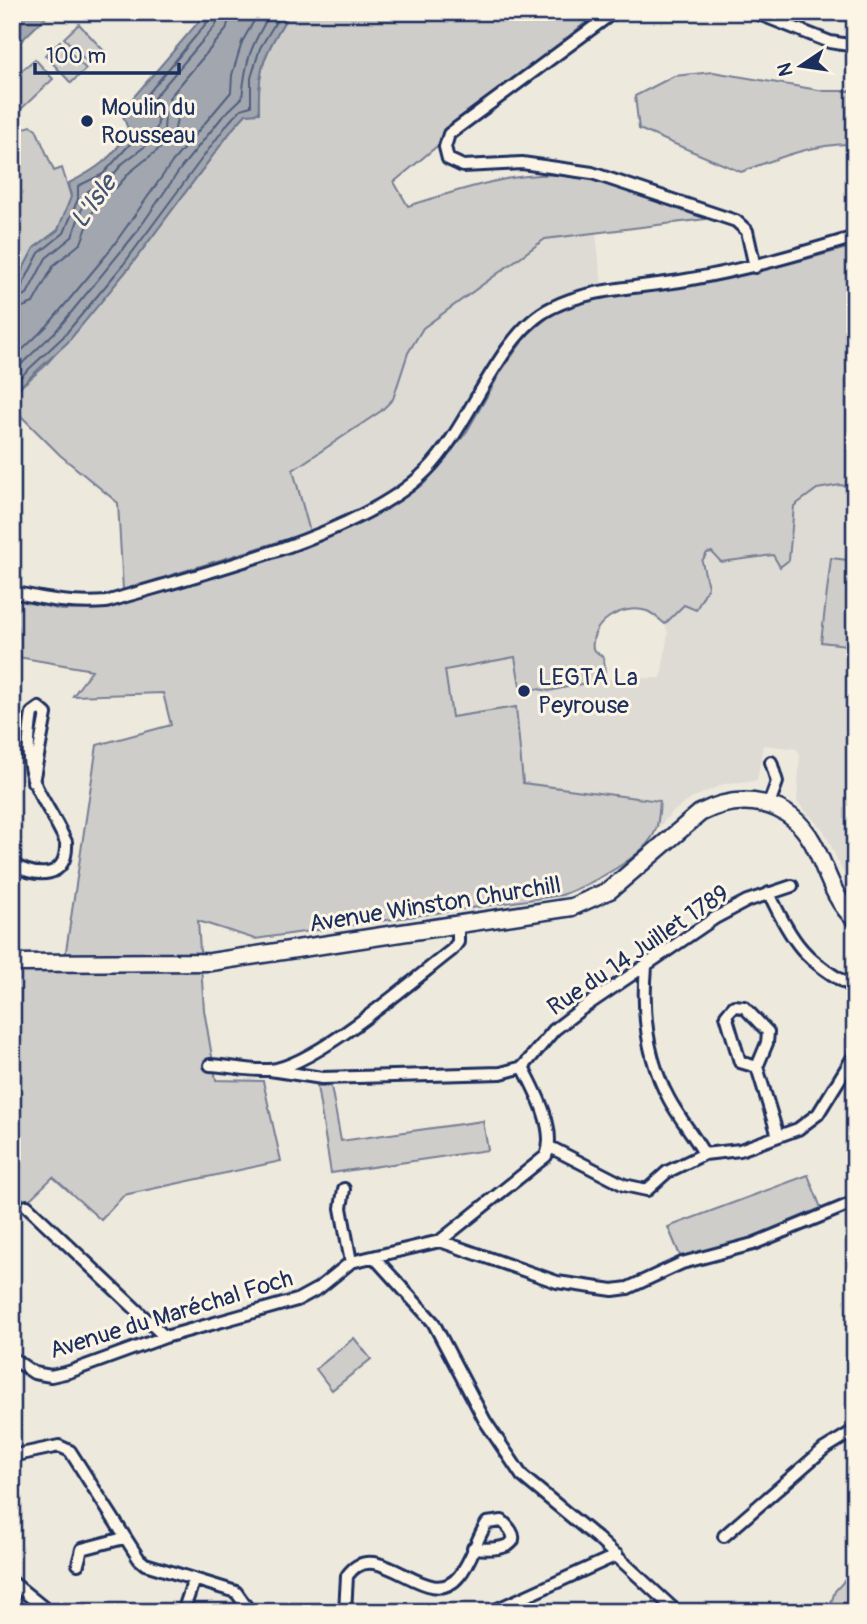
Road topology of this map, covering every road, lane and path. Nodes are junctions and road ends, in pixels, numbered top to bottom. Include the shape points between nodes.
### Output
1 (614, 12) edge
2 (754, 12) edge
3 (855, 46) edge
4 (855, 237) edge
5 (755, 267) junction
6 (12, 592) edge
7 (771, 762) dead end
8 (33, 782) junction
9 (769, 804) junction
10 (12, 864) edge
11 (792, 886) dead end
12 (769, 893) junction
13 (855, 919) edge
14 (458, 926) junction
15 (12, 963) edge
16 (646, 966) junction
17 (855, 988) edge
18 (855, 1054) edge
19 (210, 1065) dead end
20 (523, 1067) junction
21 (757, 1067) junction
22 (270, 1070) junction
23 (849, 1075) edge
24 (778, 1136) junction
25 (550, 1147) junction
26 (704, 1154) junction
27 (344, 1189) dead end
28 (855, 1202) edge
29 (27, 1206) dead end
30 (440, 1241) junction
31 (374, 1257) junction
32 (351, 1262) junction
33 (165, 1337) junction
34 (12, 1358) edge
35 (855, 1430) edge
36 (13, 1457) edge
37 (724, 1536) dead end
38 (124, 1538) junction
39 (473, 1548) dead end
40 (617, 1555) junction
41 (78, 1564) dead end
42 (194, 1579) junction
43 (12, 1582) edge
44 (49, 1612) edge
45 (183, 1612) edge
46 (250, 1612) edge
47 (345, 1612) edge
48 (491, 1612) edge
49 (677, 1612) edge

1 - 5 street via 449,134 445,147 449,159 463,166 522,163 592,173 736,221 747,230
2 - 3 street via 830,42
4 - 5 street
5 - 6 street via 581,296 549,309 523,331 460,431 426,472 333,529 106,601 58,602
7 - 9 street via 777,779
8 - 8 street via 46,714 39,708 32,713 28,742
8 - 10 street via 66,842 65,859 42,875
9 - 13 main road via 790,815 806,833
9 - 14 main road, Avenue Winston Churchill via 729,802 699,813 634,873 590,900
11 - 12 street, Rue du 14 Juillet 1789
12 - 16 street, Rue du 14 Juillet 1789 via 734,906
12 - 17 street via 801,949 822,970
14 - 15 main road, Avenue Winston Churchill via 211,962
14 - 22 street via 458,942 442,958 326,1045 300,1061
16 - 20 street, Rue du 14 Juillet 1789 via 554,1030
16 - 26 street via 645,1018 656,1071
18 - 23 street
19 - 22 street
20 - 22 street via 501,1073 322,1079
20 - 25 street via 547,1125
21 - 21 street via 768,1032 744,1007 734,1006 726,1015 740,1062
21 - 24 street
23 - 24 street via 818,1114 798,1129
24 - 26 street via 740,1150
25 - 26 street via 639,1191
25 - 30 street via 531,1169
27 - 32 street via 341,1208
28 - 30 street via 753,1244 690,1260 643,1284 613,1290 558,1282
29 - 33 street
30 - 31 street, Avenue du Maréchal Foch
31 - 32 street, Avenue du Maréchal Foch
31 - 40 street via 433,1322 485,1421 522,1476
32 - 33 street, Avenue du Maréchal Foch via 297,1300
33 - 34 street, Avenue du Maréchal Foch via 51,1376 34,1373
35 - 37 street via 824,1449
36 - 38 street via 59,1446 71,1451
38 - 41 street via 82,1549
38 - 42 street via 145,1564
39 - 47 street via 459,1576 443,1585 425,1584 380,1564 359,1564 347,1576
40 - 48 street
40 - 49 street
42 - 45 street
42 - 46 street via 236,1592
43 - 44 street

